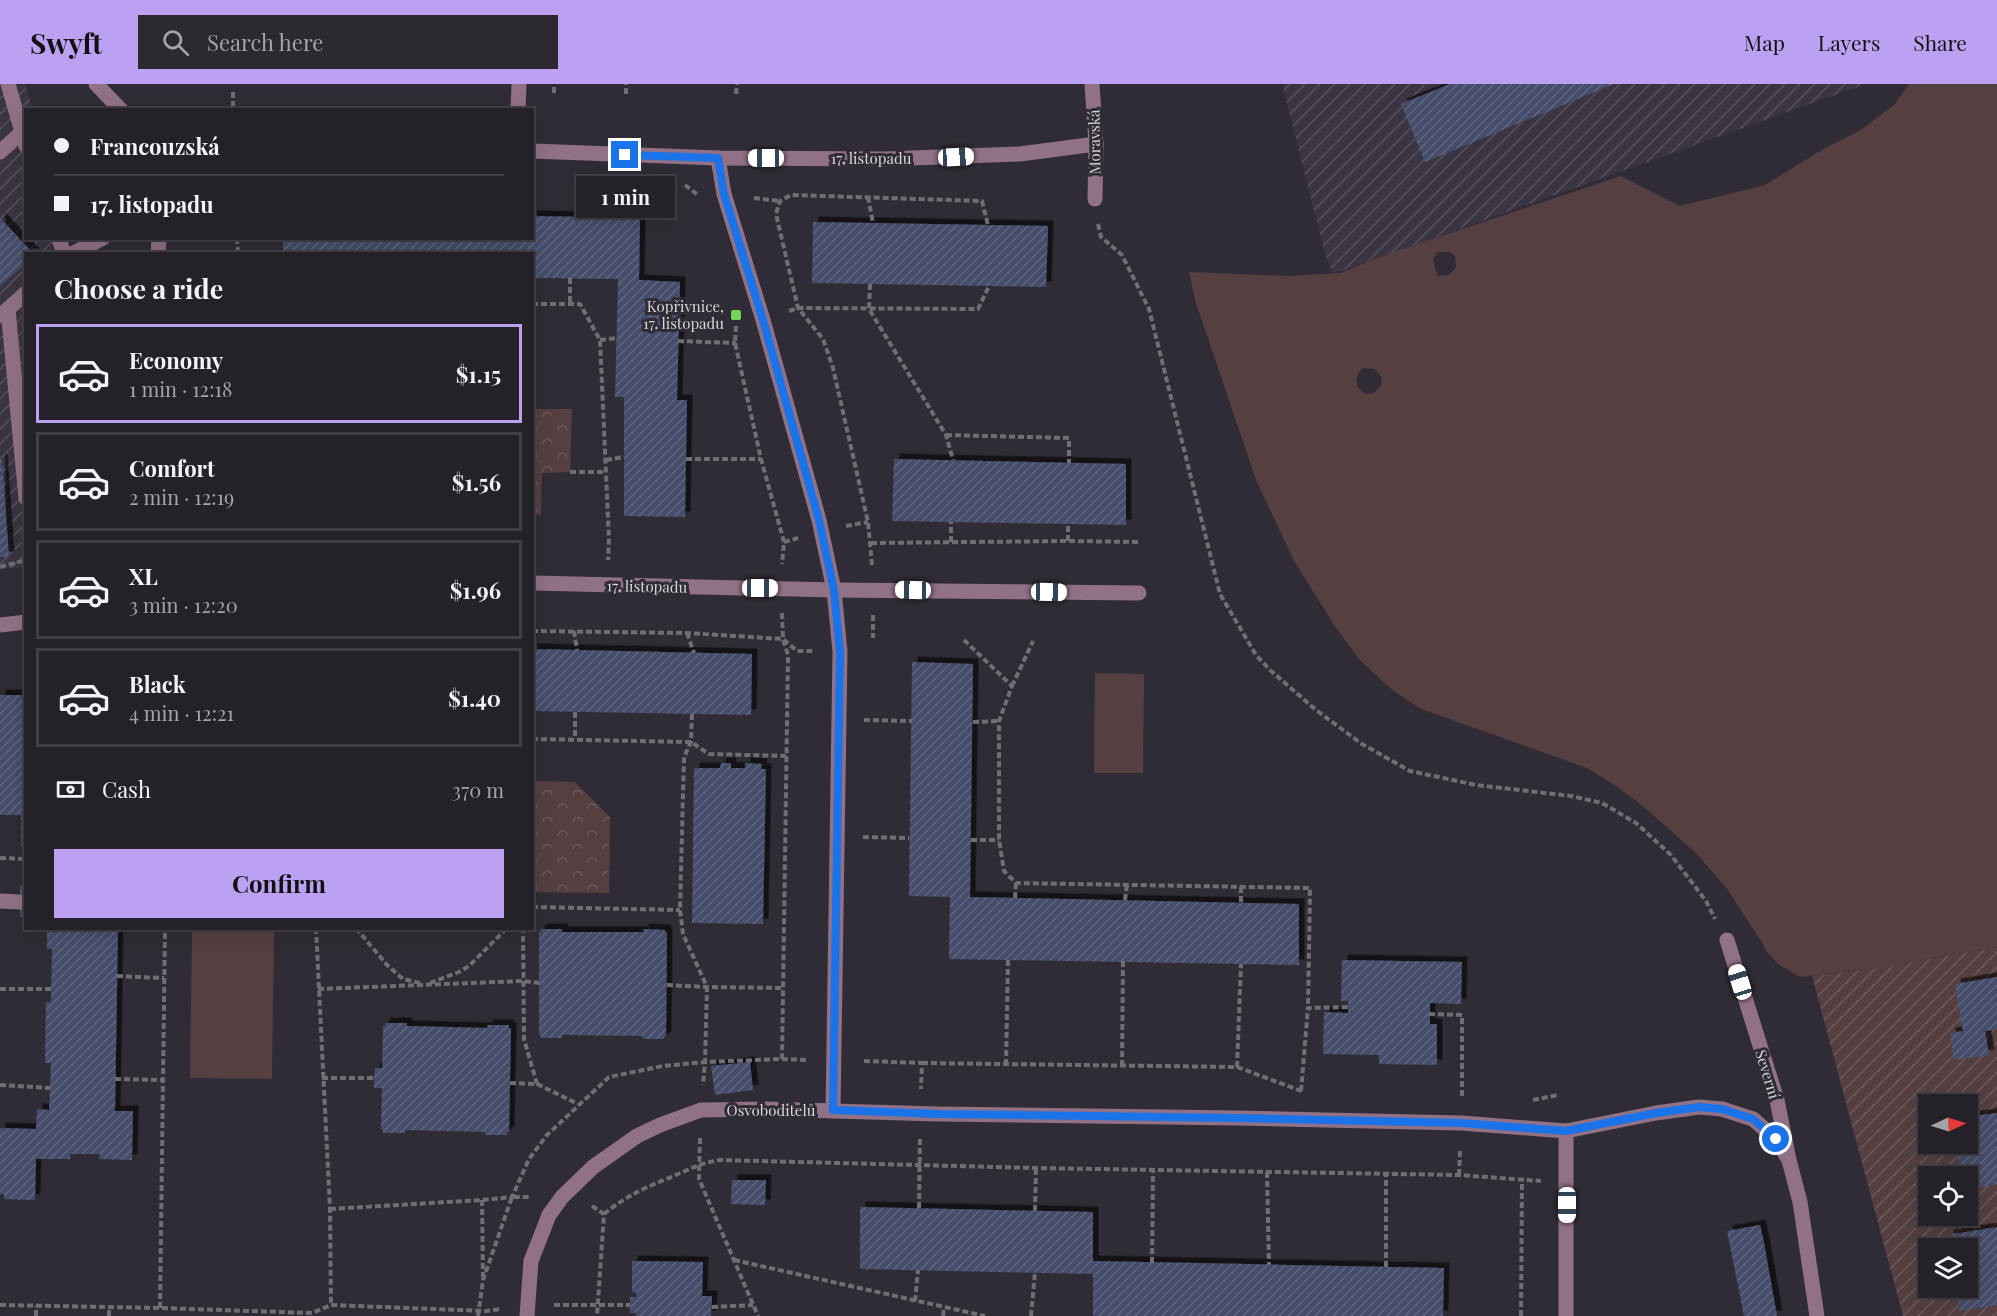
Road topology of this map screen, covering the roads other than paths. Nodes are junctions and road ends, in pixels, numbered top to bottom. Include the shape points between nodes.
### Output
1 (8, 84) edge
2 (96, 84) edge
3 (519, 84) edge
4 (1092, 84) edge
5 (119, 108) edge
6 (518, 108) edge
7 (23, 139) edge
8 (1096, 144) junction
9 (534, 151) edge
10 (0, 152) edge
11 (718, 158) junction
12 (1095, 200) road end
13 (99, 240) edge
14 (76, 252) edge
15 (24, 295) edge
16 (4, 313) edge
17 (24, 481) edge
18 (534, 583) edge
19 (834, 590) junction
20 (1139, 593) dead end
21 (24, 622) edge
22 (0, 625) edge
23 (0, 901) edge
24 (20, 902) dead end
25 (1727, 940) road end
26 (833, 1110) junction
27 (1566, 1131) junction
28 (1789, 1160) junction
29 (527, 1316) edge
30 (1566, 1316) edge
31 (1817, 1316) edge

1 - 7 street
2 - 5 street
3 - 6 street
4 - 8 street, Moravská
7 - 10 street
8 - 11 street, 17. listopadu via 1020,154 935,158
8 - 12 street, Moravská
9 - 11 street, 17. listopadu
11 - 19 street via 724,194 819,520
13 - 14 street
15 - 16 street
16 - 17 street
18 - 19 street, 17. listopadu
19 - 20 street, 17. listopadu
19 - 26 street via 840,652
21 - 22 street
23 - 24 street
25 - 28 street, Severní via 1777,1100
26 - 27 street, Osvoboditelů via 1461,1123
26 - 29 street, Osvoboditelů via 700,1110 637,1136 593,1167 549,1215 531,1262
27 - 28 street, Osvoboditelů via 1679,1109 1722,1109 1753,1119 1776,1139
27 - 30 street
28 - 31 street, Severní via 1800,1202

